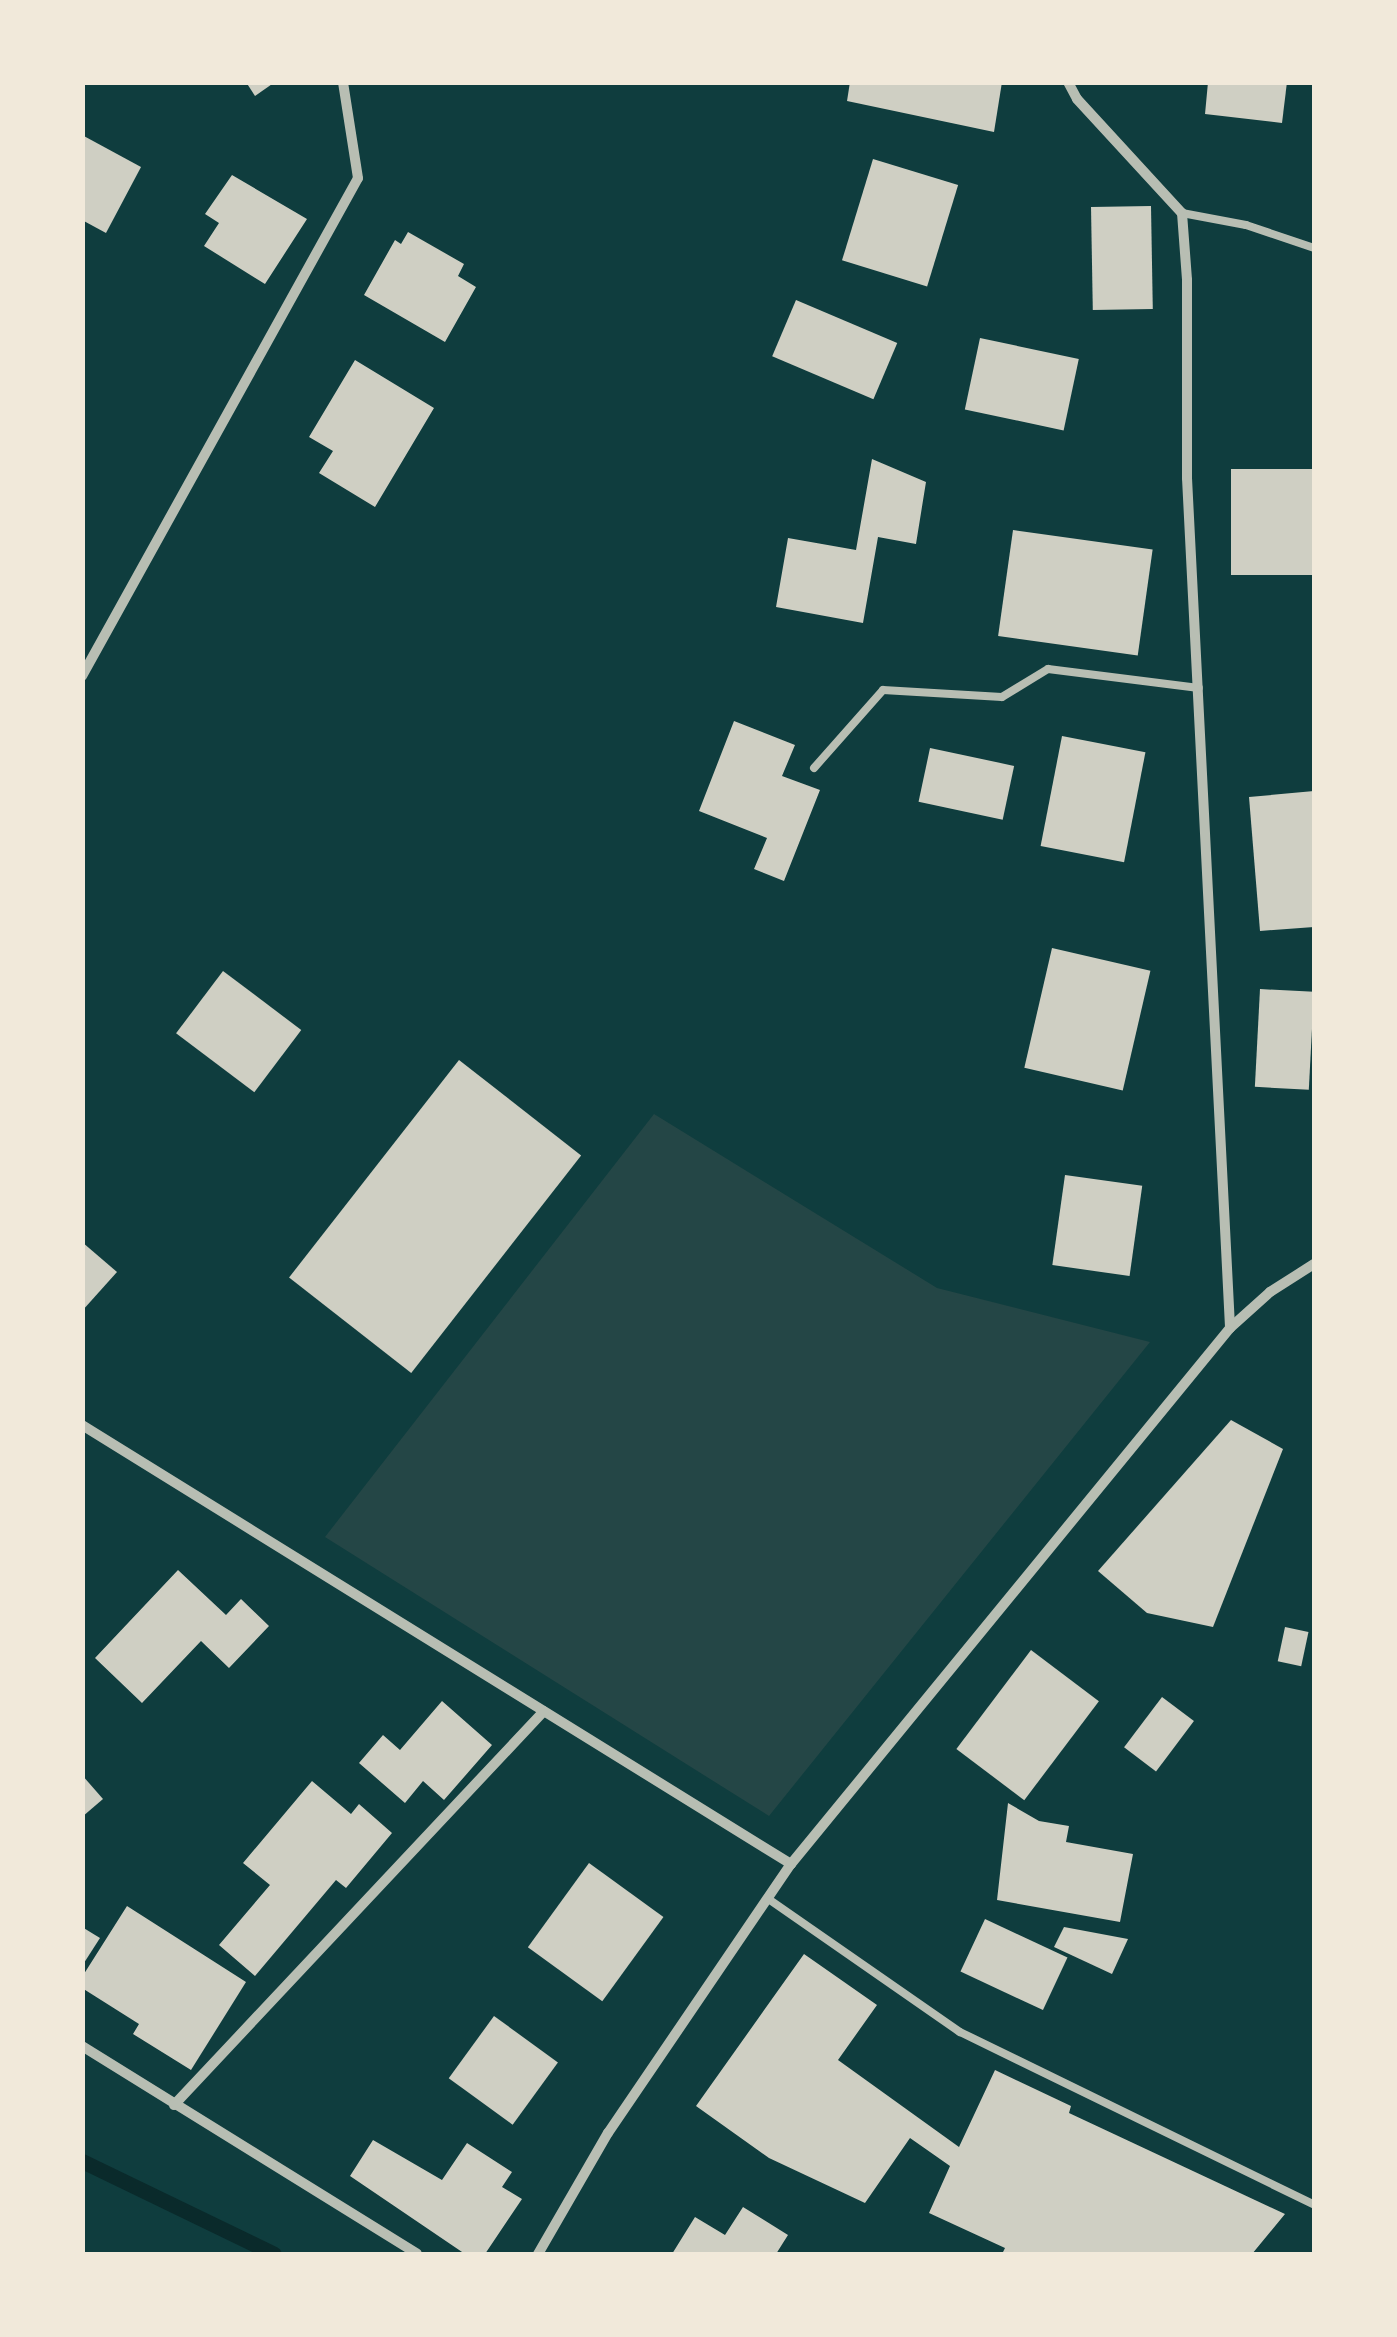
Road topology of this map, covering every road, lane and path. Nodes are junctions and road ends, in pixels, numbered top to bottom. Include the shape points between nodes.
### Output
1 (342, 82) edge
2 (1068, 82) edge
3 (1182, 213) junction
4 (1314, 248) edge
5 (82, 676) edge
6 (1199, 688) junction
7 (814, 768) dead end
8 (1314, 1264) edge
9 (1230, 1328) junction
10 (82, 1426) edge
11 (544, 1711) junction
12 (792, 1864) junction
13 (767, 1898) junction
14 (82, 2046) edge
15 (174, 2105) junction
16 (1314, 2205) edge
17 (418, 2254) edge
18 (538, 2254) edge

1 - 5 street via 358,178
2 - 3 street
3 - 4 lane
3 - 6 street
6 - 7 lane via 1048,669 1002,697 882,690
6 - 9 street
8 - 9 street
9 - 12 street
10 - 11 street
11 - 12 street
11 - 15 street
12 - 13 street
13 - 16 lane via 960,2032
13 - 18 street via 608,2133
14 - 15 street
15 - 17 street

